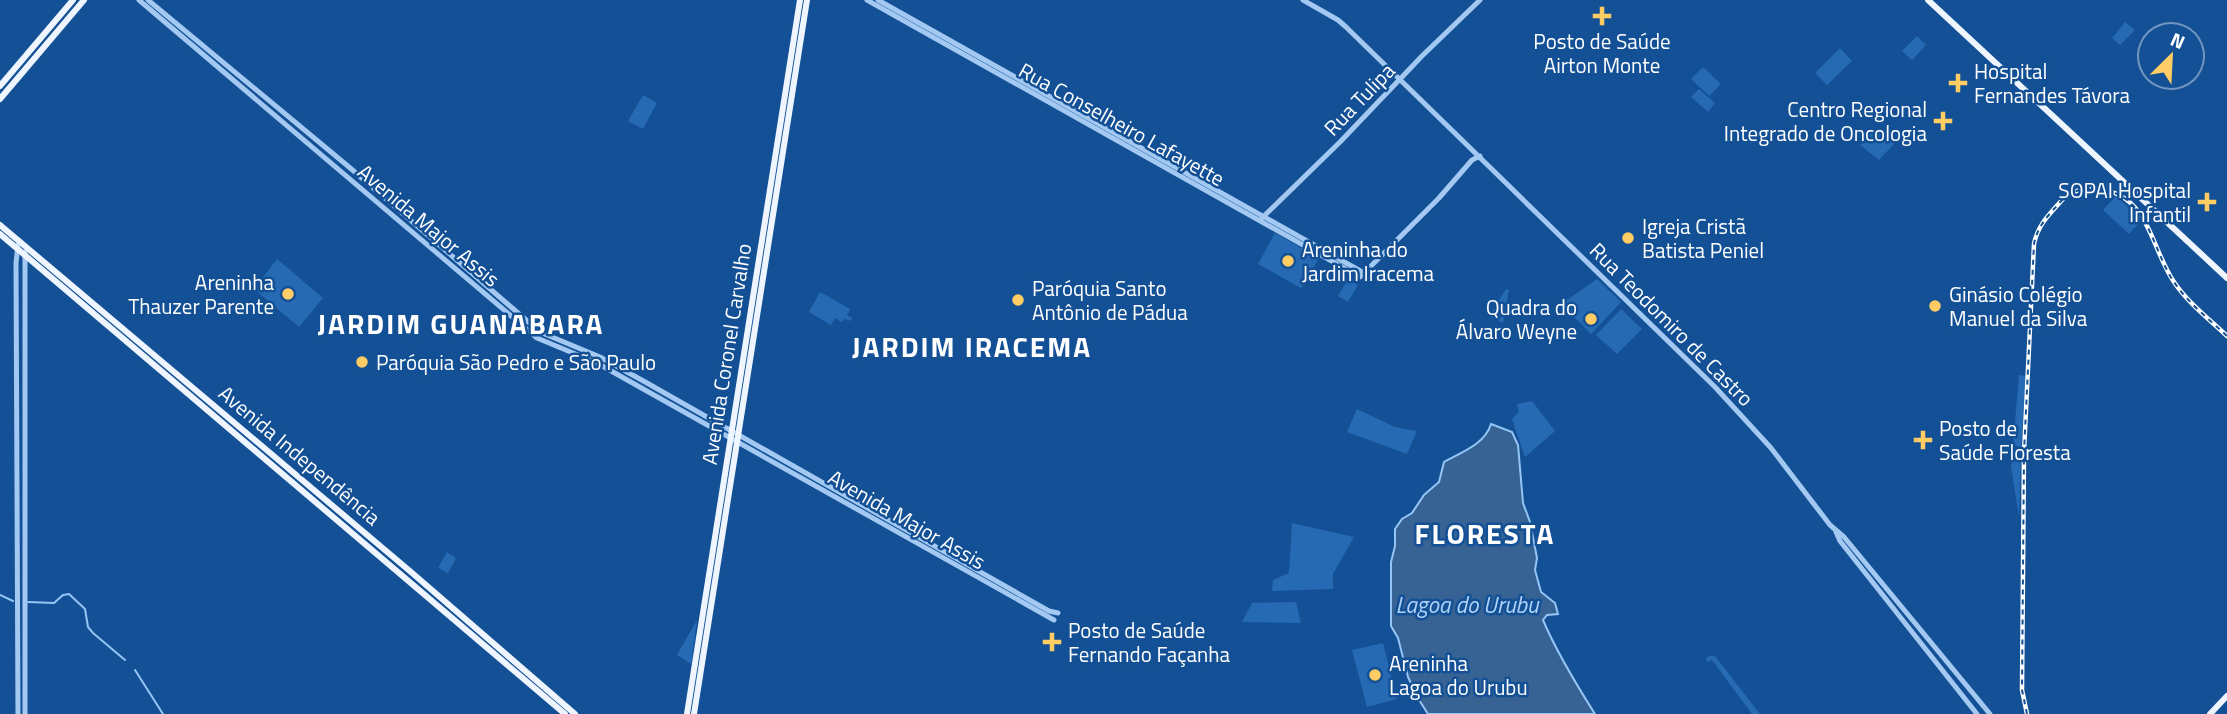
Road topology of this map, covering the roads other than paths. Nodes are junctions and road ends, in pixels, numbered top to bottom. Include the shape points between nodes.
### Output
1 (73, 0) edge
2 (84, 0) edge
3 (139, 0) edge
4 (148, 0) edge
5 (800, 0) edge
6 (807, 0) edge
7 (867, 0) edge
8 (878, 0) edge
9 (1303, 0) edge
10 (1480, 0) edge
11 (1928, 0) edge
12 (157, 12) junction
13 (61, 14) junction
14 (68, 19) junction
15 (1400, 78) junction
16 (0, 86) edge
17 (0, 99) edge
18 (292, 119) junction
19 (286, 125) junction
20 (1480, 156) junction
21 (408, 216) junction
22 (1262, 218) junction
23 (402, 222) junction
24 (0, 225) edge
25 (0, 234) edge
26 (22, 248) junction
27 (2227, 278) edge
28 (731, 433) junction
29 (739, 438) junction
30 (21, 474) junction
31 (1836, 532) junction
32 (1058, 613) dead end
33 (1054, 620) dead end
34 (1919, 627) junction
35 (1912, 632) junction
36 (2227, 696) edge
37 (560, 701) junction
38 (2227, 702) edge
39 (562, 712) edge
40 (22, 713) edge
41 (575, 714) edge
42 (687, 714) edge
43 (695, 714) edge
44 (1977, 714) edge
45 (1990, 714) edge
46 (2210, 714) edge
47 (2216, 714) edge

1 - 13 main road
2 - 14 main road
3 - 12 street, Avenida Major Assis
4 - 12 street, Avenida Major Assis
5 - 28 main road, Avenida Coronel Carvalho
6 - 29 main road, Avenida Coronel Carvalho
7 - 22 street, Rua Conselheiro Lafayette
8 - 22 street, Rua Conselheiro Lafayette
9 - 15 street, Rua Teodomiro de Castro via 1338,20
10 - 15 street, Rua Tulipa
11 - 27 main road
12 - 18 street, Avenida Major Assis
12 - 19 street, Avenida Major Assis
13 - 14 main road
13 - 16 main road
14 - 17 main road
15 - 20 street, Rua Teodomiro de Castro
15 - 22 street, Rua Tulipa
18 - 19 street
18 - 21 street, Avenida Major Assis
19 - 23 street, Avenida Major Assis
20 - 22 street, Rua Conselheiro Lafayette via 1362,275
20 - 31 street, Rua Teodomiro de Castro via 1741,414
21 - 23 street
21 - 28 street, Avenida Major Assis via 540,332 600,357
23 - 28 street, Avenida Major Assis via 537,338 597,363
24 - 26 main road, Avenida Independência
25 - 26 main road, Avenida Independência
26 - 30 street
26 - 30 street
26 - 37 main road, Avenida Independência
26 - 39 main road, Avenida Independência
28 - 29 street, Avenida Major Assis
28 - 42 main road, Avenida Coronel Carvalho
29 - 32 street, Avenida Major Assis
29 - 33 street, Avenida Major Assis
29 - 43 main road, Avenida Coronel Carvalho
30 - 40 street
31 - 34 street
31 - 35 street
34 - 35 street
34 - 45 street
35 - 44 street
36 - 46 main road
37 - 39 street
37 - 41 main road, Avenida Independência
38 - 47 main road

